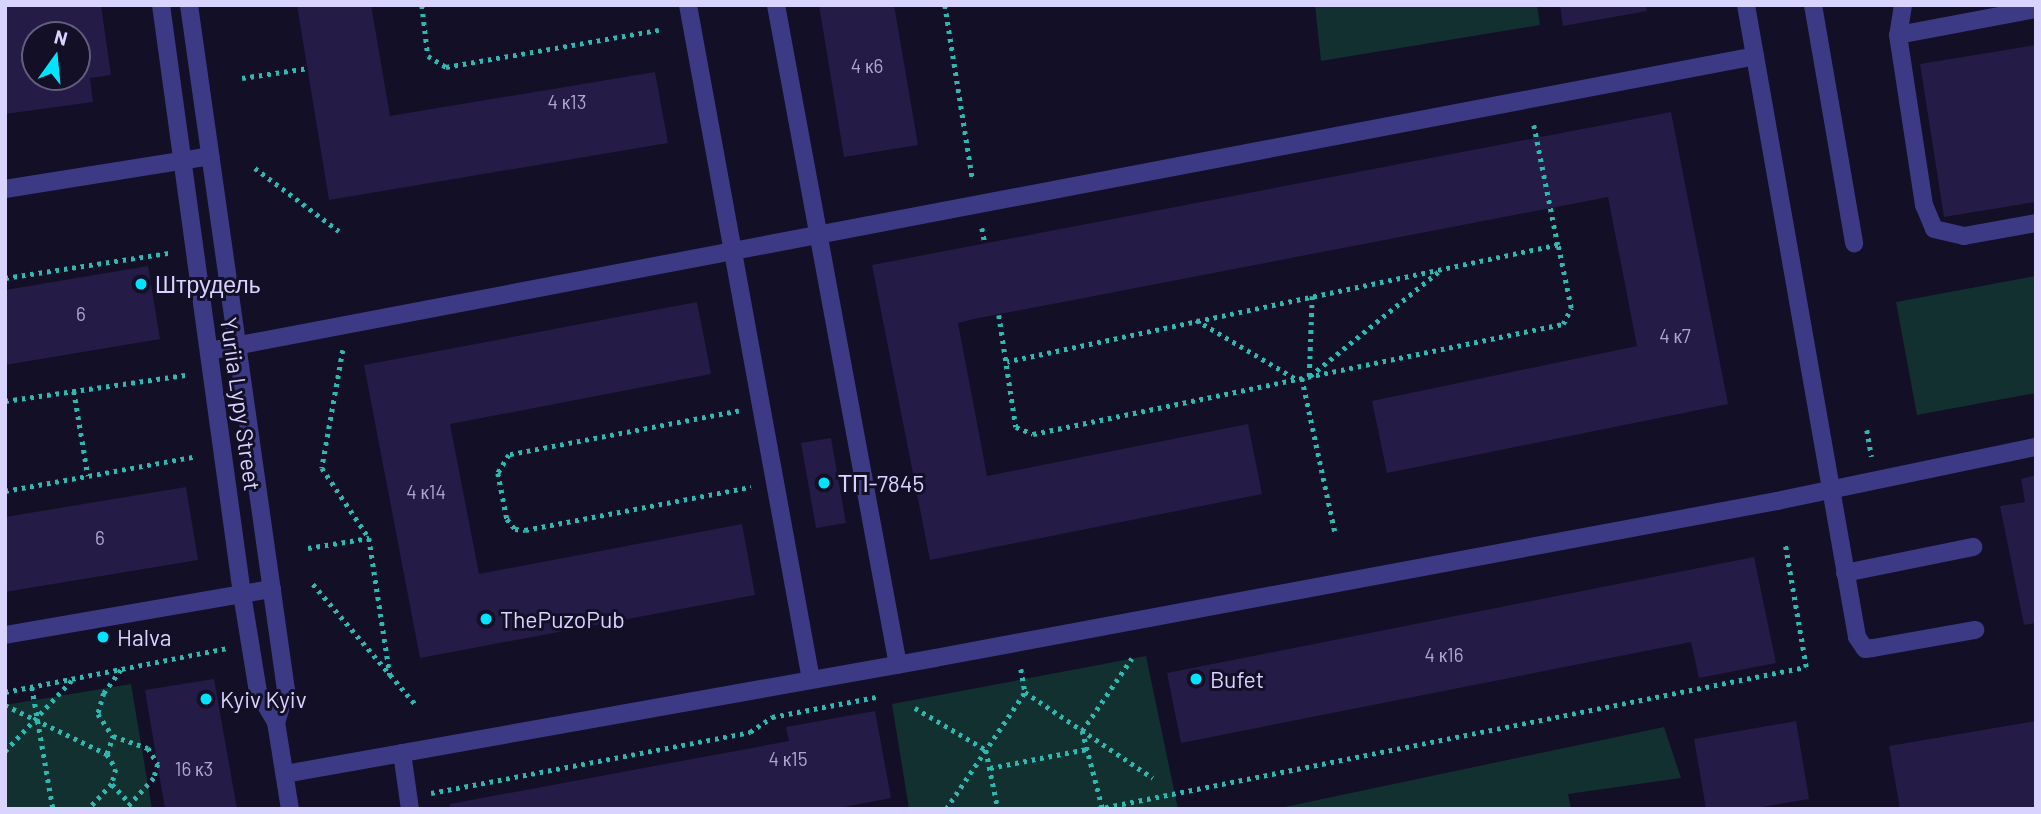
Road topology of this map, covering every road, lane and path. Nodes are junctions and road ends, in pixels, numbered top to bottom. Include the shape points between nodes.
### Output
1 (161, 5) edge
2 (189, 5) edge
3 (422, 5) edge
4 (688, 5) edge
5 (776, 5) edge
6 (945, 5) edge
7 (1746, 5) edge
8 (1813, 5) edge
9 (1903, 5) edge
10 (2036, 9) edge
11 (659, 30) dead end
12 (1898, 36) junction
13 (1755, 56) junction
14 (308, 68) dead end
15 (242, 78) dead end
16 (1534, 125) dead end
17 (210, 156) junction
18 (183, 160) junction
19 (255, 168) dead end
20 (973, 184) dead end
21 (5, 189) edge
22 (2036, 223) edge
23 (982, 227) dead end
24 (339, 230) dead end
25 (816, 236) junction
26 (985, 243) dead end
27 (1854, 243) dead end
28 (1558, 246) junction
29 (169, 253) dead end
30 (730, 253) junction
31 (1441, 269) junction
32 (5, 278) edge
33 (1312, 296) junction
34 (999, 315) dead end
35 (1196, 320) junction
36 (237, 345) junction
37 (343, 347) dead end
38 (209, 351) junction
39 (1007, 362) junction
40 (185, 376) dead end
41 (1309, 377) junction
42 (1299, 379) junction
43 (74, 391) junction
44 (5, 401) edge
45 (740, 411) dead end
46 (2036, 447) edge
47 (197, 456) dead end
48 (88, 476) junction
49 (754, 486) dead end
50 (5, 491) edge
51 (1830, 491) junction
52 (1335, 532) dead end
53 (369, 538) junction
54 (1785, 544) dead end
55 (1972, 547) dead end
56 (308, 548) dead end
57 (1845, 573) junction
58 (313, 584) dead end
59 (272, 589) junction
60 (242, 594) junction
61 (1975, 630) dead end
62 (5, 635) edge
63 (227, 648) dead end
64 (1132, 658) dead end
65 (898, 665) junction
66 (122, 669) junction
67 (1021, 669) dead end
68 (390, 675) junction
69 (73, 679) junction
70 (811, 681) junction
71 (32, 687) junction
72 (5, 692) edge
73 (1025, 692) junction
74 (886, 695) dead end
75 (415, 704) dead end
76 (5, 705) edge
77 (915, 708) dead end
78 (37, 721) junction
79 (276, 722) junction
80 (1082, 731) junction
81 (114, 736) junction
82 (1087, 749) junction
83 (986, 750) junction
84 (5, 751) edge
85 (402, 753) junction
86 (107, 754) junction
87 (990, 768) junction
88 (285, 774) junction
89 (1153, 778) dead end
90 (112, 784) junction
91 (427, 794) dead end
92 (129, 802) junction
93 (1099, 808) edge
94 (52, 809) edge
95 (89, 809) edge
96 (127, 809) edge
97 (290, 809) edge
98 (411, 809) edge
99 (946, 809) edge
100 (998, 809) edge

1 - 18 street, Yuriia Lypy Street
2 - 17 street, Yuriia Lypy Street
3 - 11 path via 428,55 446,67
4 - 30 street
5 - 25 street
6 - 20 path
7 - 13 street
8 - 27 street
9 - 12 street
10 - 12 street
12 - 22 street via 1924,205 1934,229 1964,236
13 - 25 street
13 - 51 street
14 - 15 path
16 - 28 path
17 - 18 street
17 - 36 street, Yuriia Lypy Street
18 - 21 street
18 - 38 street, Yuriia Lypy Street
19 - 24 path
23 - 26 path
25 - 30 street
25 - 65 street
28 - 31 path
28 - 41 path via 1571,308 1563,324
29 - 32 path
30 - 36 street
30 - 70 street
31 - 33 path
31 - 41 path
33 - 35 path
33 - 41 path
34 - 39 path
35 - 39 path
35 - 42 path
36 - 38 street
36 - 59 street, Yuriia Lypy Street
37 - 53 path via 322,468
38 - 60 street, Yuriia Lypy Street
39 - 42 path via 1016,427 1033,434
40 - 43 path
41 - 42 path
42 - 52 path
43 - 44 path
43 - 48 path
45 - 49 path via 509,455 498,473 507,519 515,529 525,530
46 - 51 street
47 - 48 path
48 - 50 path
51 - 57 street
51 - 65 street
53 - 56 path
53 - 68 path
54 - 93 path via 1807,667
55 - 57 street
57 - 61 street via 1857,637 1865,649
58 - 68 path
59 - 60 street
59 - 79 street, Yuriia Lypy Street via 286,690
60 - 62 street
60 - 79 street, Yuriia Lypy Street via 258,692
63 - 66 path
64 - 80 path
65 - 70 street
66 - 69 path
66 - 81 path via 104,693 98,714
67 - 73 path
68 - 75 path
69 - 71 path
69 - 78 path
70 - 85 street
71 - 72 path
71 - 78 path
73 - 80 path
73 - 83 path
74 - 91 path via 772,717 750,733
76 - 78 path
77 - 83 path
78 - 84 path
78 - 86 path
78 - 94 path
79 - 88 street, Yuriia Lypy Street
80 - 82 path
80 - 89 path
81 - 86 path
81 - 92 path via 148,748 158,764 154,778
82 - 87 path
82 - 93 path
83 - 87 path
83 - 99 path
85 - 88 street
85 - 98 street
86 - 90 path via 116,769
87 - 100 path
88 - 97 street, Yuriia Lypy Street
90 - 92 path
90 - 95 path
92 - 96 path

